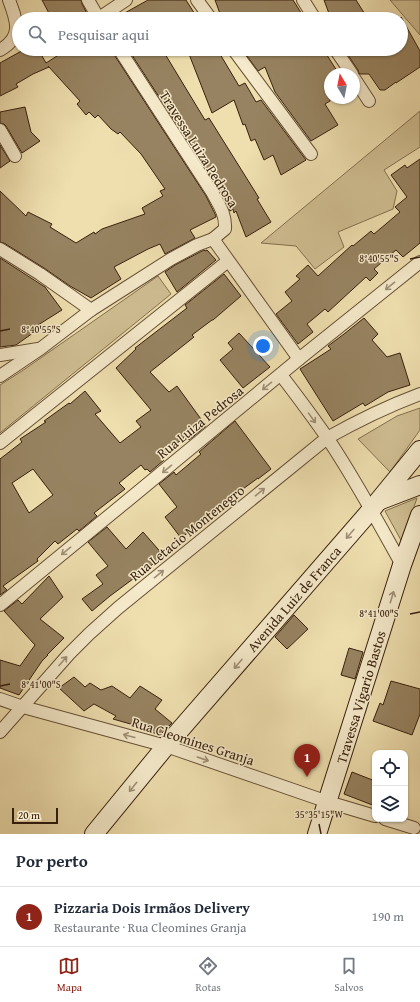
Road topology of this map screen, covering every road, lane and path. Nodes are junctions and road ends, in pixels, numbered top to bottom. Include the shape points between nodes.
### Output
1 (9, 0) edge
2 (88, 0) edge
3 (126, 0) edge
4 (196, 0) edge
5 (303, 0) edge
6 (13, 12) edge
7 (95, 12) edge
8 (108, 12) edge
9 (205, 12) edge
10 (311, 12) edge
11 (12, 41) edge
12 (0, 50) edge
13 (124, 56) edge
14 (238, 56) edge
15 (340, 56) edge
16 (348, 68) edge
17 (360, 87) edge
18 (369, 101) dead end
19 (0, 130) edge
20 (311, 154) dead end
21 (15, 156) dead end
22 (213, 239) junction
23 (0, 249) edge
24 (228, 261) junction
25 (420, 262) edge
26 (91, 310) junction
27 (40, 349) junction
28 (0, 355) edge
29 (299, 359) junction
30 (281, 375) junction
31 (0, 376) edge
32 (420, 394) edge
33 (327, 438) junction
34 (0, 443) edge
35 (420, 450) edge
36 (420, 485) edge
37 (376, 505) junction
38 (420, 515) edge
39 (402, 565) junction
40 (0, 605) edge
41 (0, 699) edge
42 (23, 707) junction
43 (0, 732) edge
44 (166, 746) junction
45 (328, 802) junction
46 (372, 815) edge
47 (395, 822) edge
48 (414, 828) dead end
49 (94, 834) edge
50 (317, 834) edge

1 - 6 street
2 - 7 street
3 - 8 street
4 - 9 street
5 - 10 street
11 - 12 street
13 - 22 street, Travessa Luiza Pedrosa via 222,210 226,220 225,229
14 - 20 street
15 - 16 street
17 - 18 street
19 - 21 street
22 - 24 street
22 - 26 street via 171,259
23 - 26 street
24 - 29 street
24 - 34 street
25 -> 29 street, Rua Luiza Pedrosa
26 - 27 street
27 - 28 street
27 - 31 street
29 - 30 street, Rua Luiza Pedrosa
30 -> 33 street
30 -> 40 street, Rua Luiza Pedrosa
32 - 33 street, Rua Letacio Montenegro via 353,423
33 - 37 street
42 -> 33 street, Rua Letacio Montenegro via 69,654 118,608
35 - 37 main road, Avenida Luiz de Franca
36 - 37 main road
37 - 39 street
37 -> 44 main road, Avenida Luiz de Franca
38 - 39 main road, Travessa Vigario Bastos
45 -> 39 main road, Travessa Vigario Bastos
41 - 42 street, Rua Cleomines Granja
42 - 43 street, Rua Letacio Montenegro
44 -> 42 street, Rua Cleomines Granja
44 -> 45 street, Rua Cleomines Granja
44 -> 49 main road, Avenida Luiz de Franca
45 - 46 street, Rua Cleomines Granja
45 - 50 main road, Travessa Vigario Bastos
47 - 48 street

